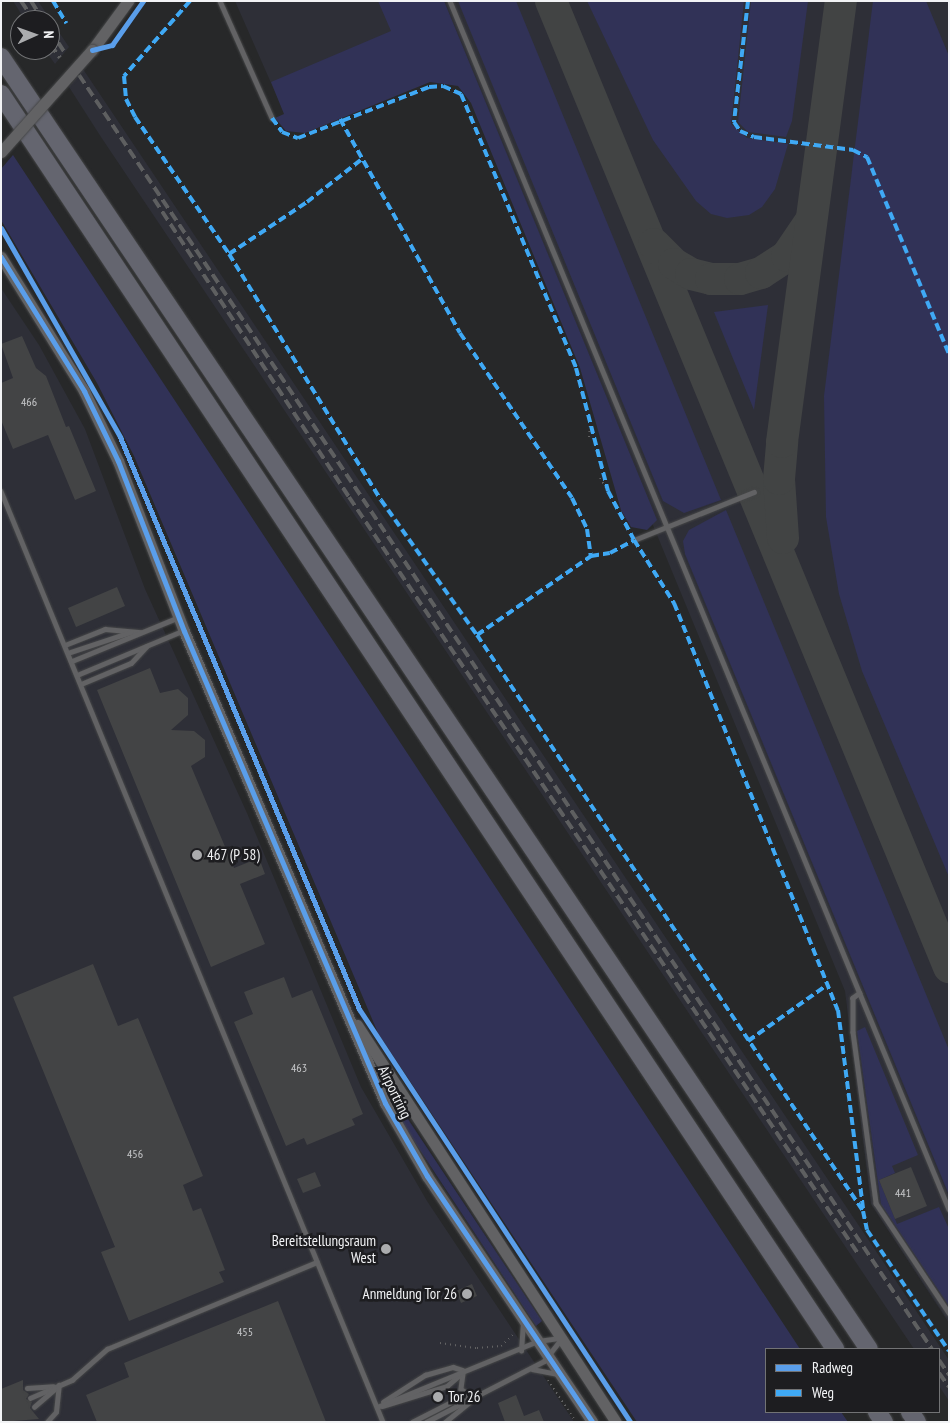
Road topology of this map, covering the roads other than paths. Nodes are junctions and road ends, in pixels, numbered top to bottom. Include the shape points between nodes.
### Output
1 (128, 1) edge
2 (220, 1) edge
3 (450, 1) edge
4 (1, 57) edge
5 (1, 94) edge
6 (272, 118) dead end
7 (1, 152) edge
8 (1, 257) edge
9 (1, 492) edge
10 (754, 492) dead end
11 (666, 529) junction
12 (634, 540) dead end
13 (178, 618) junction
14 (184, 631) junction
15 (142, 632) junction
16 (65, 645) junction
17 (148, 645) junction
18 (68, 652) junction
19 (72, 661) junction
20 (77, 675) junction
21 (81, 684) junction
22 (323, 956) junction
23 (860, 992) junction
24 (949, 1209) edge
25 (317, 1262) junction
26 (949, 1313) edge
27 (522, 1318) junction
28 (562, 1338) junction
29 (538, 1341) junction
30 (834, 1348) edge
31 (867, 1348) edge
32 (521, 1351) junction
33 (550, 1358) junction
34 (532, 1369) junction
35 (464, 1371) junction
36 (561, 1375) junction
37 (59, 1385) junction
38 (27, 1388) dead end
39 (474, 1397) junction
40 (30, 1398) dead end
41 (34, 1407) dead end
42 (377, 1407) junction
43 (47, 1422) edge
44 (383, 1422) edge
45 (412, 1422) edge
46 (426, 1422) edge
47 (445, 1422) edge
48 (592, 1422) edge
49 (616, 1422) edge

1 - 7 street, bridge via 92,50
2 - 6 lane
3 - 11 lane
4 - 31 highway
5 - 30 highway
8 - 13 street, Airportring via 98,418
9 - 16 lane
10 - 11 lane
11 - 12 lane
11 - 23 lane
13 - 14 street, Airportring
13 - 15 lane
14 - 17 lane
14 - 22 street, Airportring
15 - 16 lane via 104,629
15 - 18 lane via 112,636
15 - 19 lane
16 - 18 lane
17 - 20 lane
17 - 21 lane via 131,663
18 - 19 lane
19 - 20 lane
20 - 21 lane
21 - 25 lane
22 - 27 street, Airportring via 368,1066 406,1142
22 - 28 street, Airportring via 398,1092
23 - 24 lane
23 - 26 lane via 853,998 853,1032 876,1203
25 - 37 lane via 107,1349 83,1372
25 - 42 lane
27 - 29 street, Airportring
27 - 32 lane
28 - 29 lane
28 - 33 lane
28 - 49 street, Airportring
29 - 32 lane
29 - 33 street, Airportring
32 - 35 lane
33 - 34 lane
33 - 36 street, Airportring
34 - 36 lane
34 - 39 lane
35 - 39 lane via 461,1389
35 - 42 lane
35 - 42 lane via 447,1386 406,1402
35 - 42 lane via 453,1367 425,1375
36 - 48 street, Airportring
37 - 38 lane
37 - 40 lane
37 - 41 lane
37 - 43 lane via 56,1412
39 - 45 lane via 451,1402
39 - 46 lane
39 - 47 lane via 465,1410
42 - 44 lane

